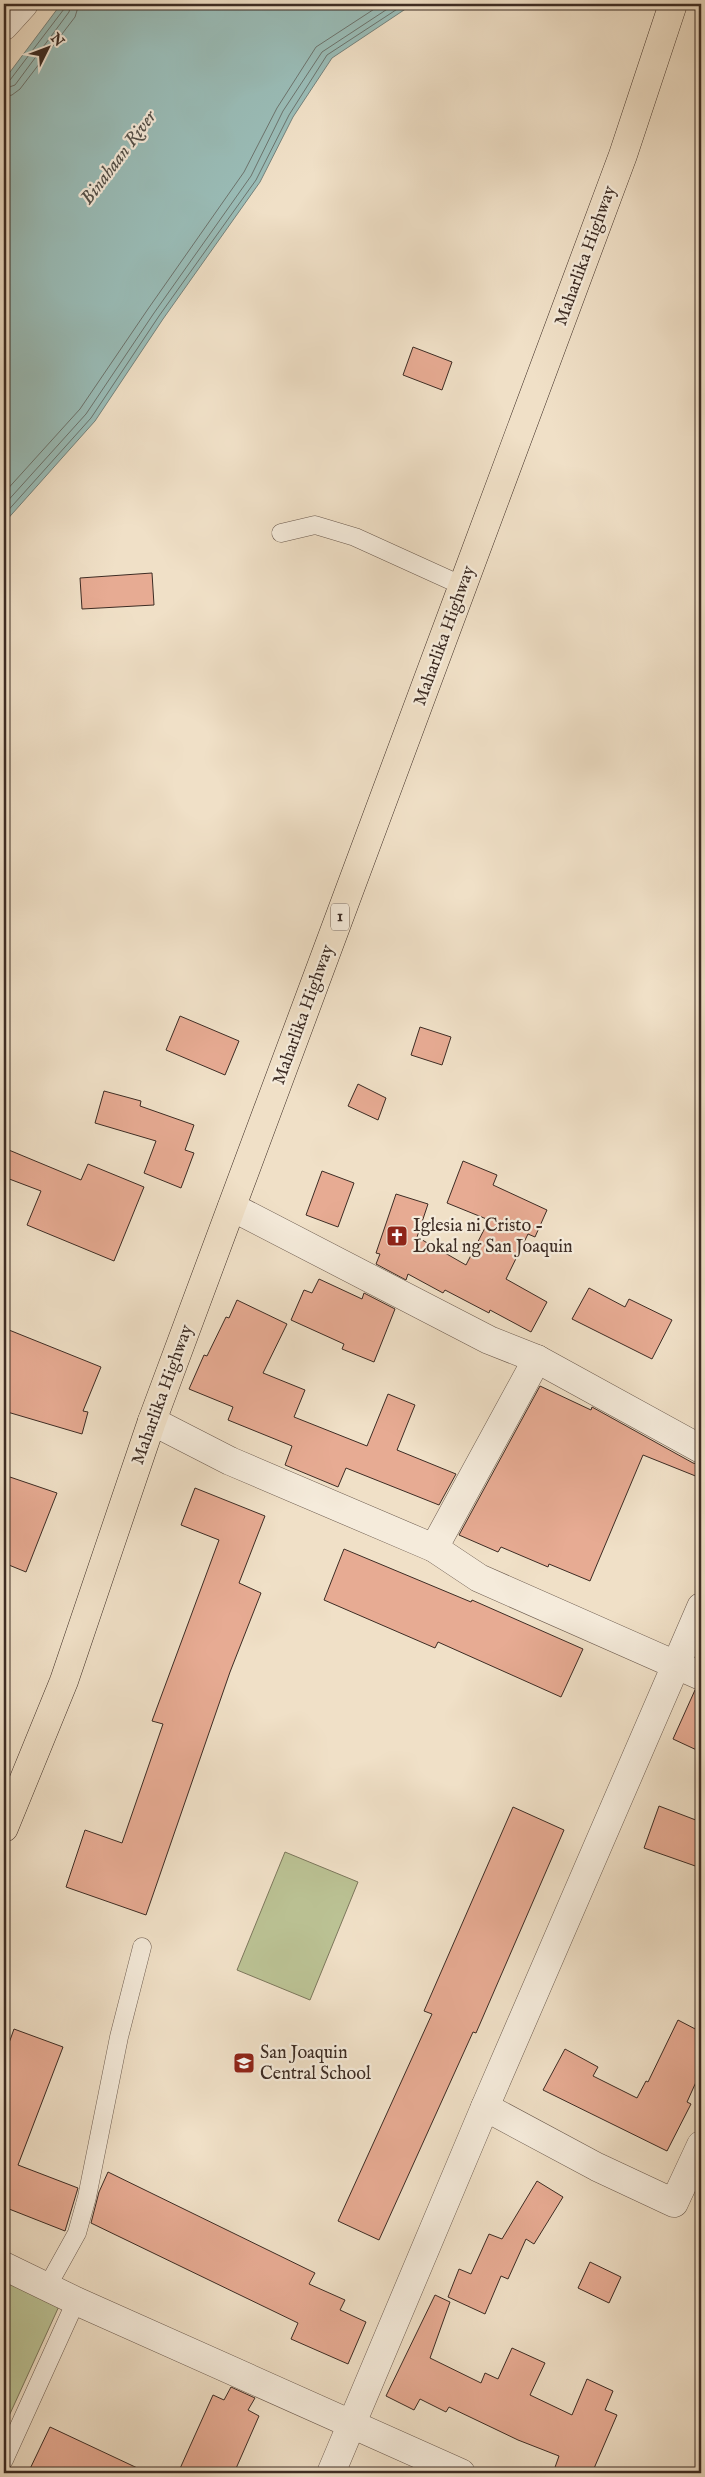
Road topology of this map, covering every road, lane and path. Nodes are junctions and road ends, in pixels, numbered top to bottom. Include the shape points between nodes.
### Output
1 (24, 4) edge
2 (673, 4) edge
3 (4, 26) edge
4 (281, 533) dead end
5 (463, 586) junction
6 (232, 1207) junction
7 (536, 1359) junction
8 (152, 1421) junction
9 (701, 1449) edge
10 (434, 1548) junction
11 (701, 1607) edge
12 (675, 1664) junction
13 (701, 1676) edge
14 (4, 1828) edge
15 (142, 1947) dead end
16 (485, 2107) junction
17 (701, 2145) edge
18 (4, 2266) edge
19 (47, 2287) junction
20 (76, 2301) junction
21 (352, 2424) junction
22 (4, 2460) edge
23 (331, 2473) edge
24 (461, 2473) edge

1 - 3 street
2 - 5 highway, Maharlika Highway / 1 via 623,155
4 - 5 lane via 315,526 339,532
5 - 6 highway, Maharlika Highway / 1
6 - 7 street via 489,1340
6 - 8 highway, Maharlika Highway / 1
7 - 9 street
7 - 10 street
8 - 10 street via 230,1461
8 - 14 highway, Maharlika Highway / 1 via 64,1681
10 - 12 street via 479,1578
11 - 12 street
12 - 13 street
12 - 16 street
15 - 19 lane via 77,2233
16 - 17 street via 597,2167 674,2203
16 - 21 street
18 - 19 street
19 - 20 street
20 - 21 street
20 - 22 lane
21 - 23 street
21 - 24 street

